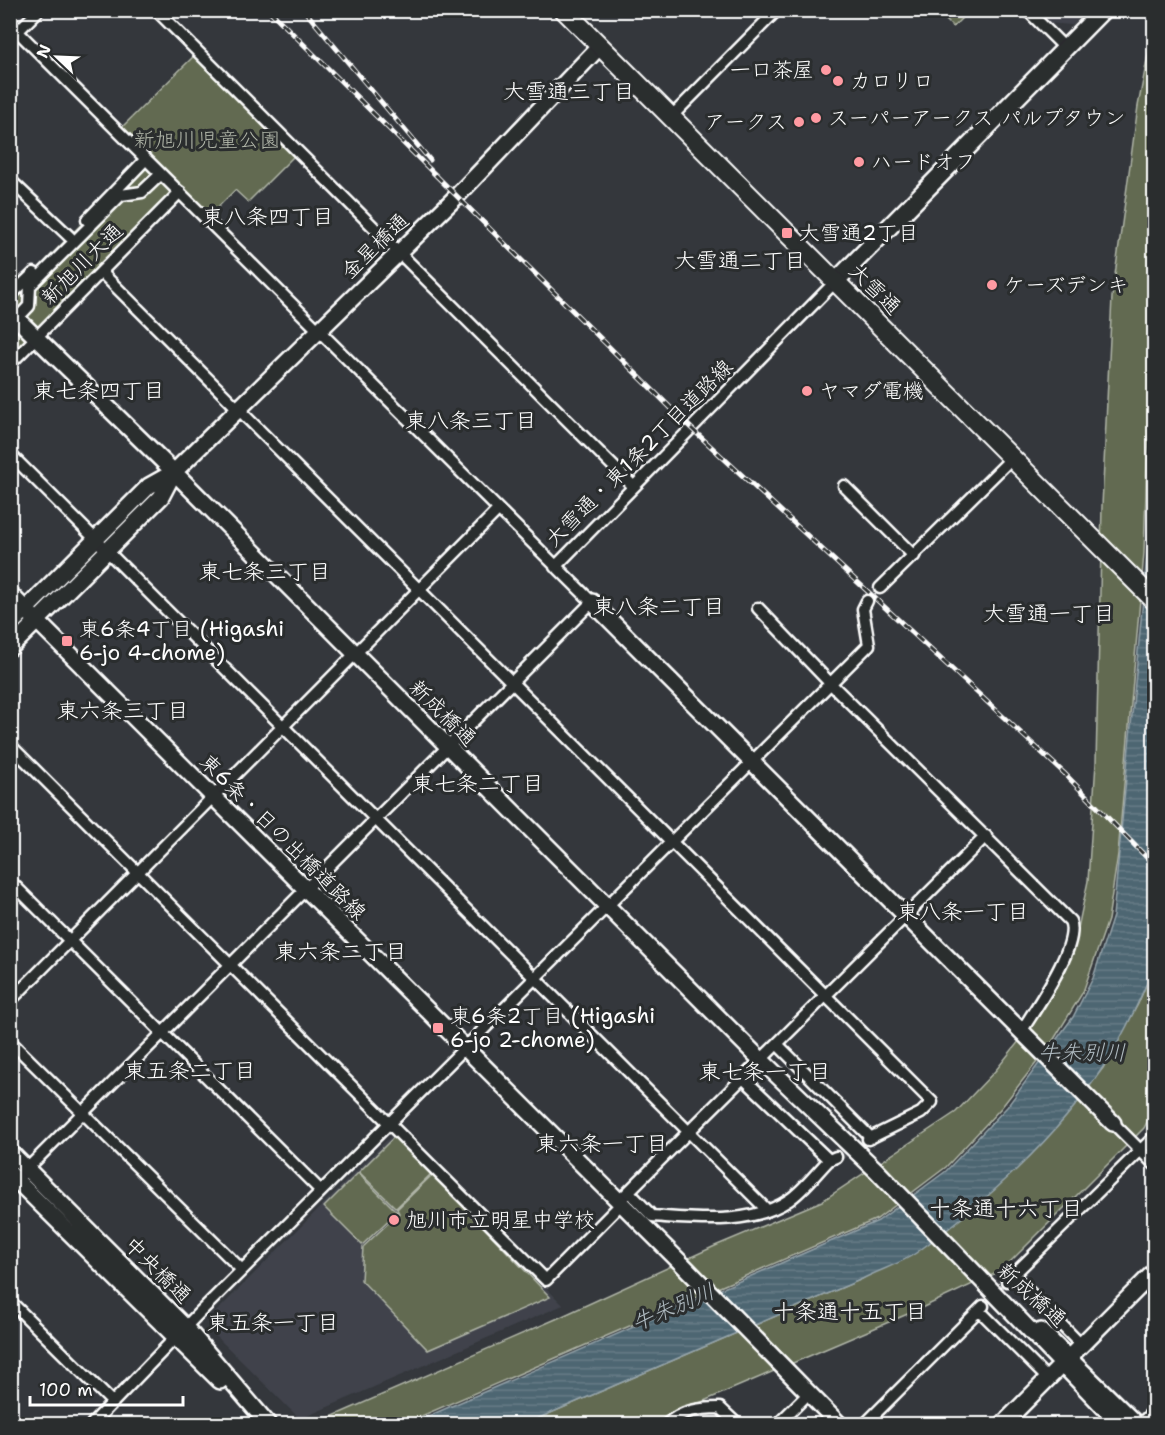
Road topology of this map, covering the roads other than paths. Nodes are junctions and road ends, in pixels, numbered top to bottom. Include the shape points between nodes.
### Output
1 (39, 10) edge
2 (156, 10) edge
3 (564, 10) edge
4 (777, 10) edge
5 (1027, 10) edge
6 (1103, 10) edge
7 (13, 32) edge
8 (600, 46) junction
9 (1065, 48) junction
10 (671, 117) junction
11 (146, 159) junction
12 (161, 174) junction
13 (10, 180) edge
14 (180, 192) junction
15 (70, 237) junction
16 (400, 253) junction
17 (101, 272) junction
18 (836, 281) junction
19 (10, 296) edge
20 (13, 319) edge
21 (318, 330) junction
22 (36, 338) junction
23 (10, 364) edge
24 (239, 410) junction
25 (10, 454) edge
26 (1012, 458) junction
27 (174, 472) junction
28 (633, 486) junction
29 (844, 486) dead end
30 (498, 510) junction
31 (96, 540) junction
32 (107, 551) junction
33 (914, 556) junction
34 (555, 567) junction
35 (880, 588) dead end
36 (419, 590) junction
37 (10, 594) edge
38 (1155, 600) edge
39 (867, 601) dead end
40 (592, 602) junction
41 (758, 608) dead end
42 (26, 609) junction
43 (37, 621) junction
44 (10, 625) edge
45 (10, 648) edge
46 (356, 655) junction
47 (830, 683) junction
48 (513, 684) junction
49 (283, 727) junction
50 (10, 745) edge
51 (447, 747) junction
52 (751, 762) junction
53 (214, 798) junction
54 (377, 819) junction
55 (986, 836) junction
56 (672, 843) junction
57 (137, 871) junction
58 (10, 881) edge
59 (306, 890) junction
60 (608, 906) junction
61 (905, 916) junction
62 (71, 941) junction
63 (232, 964) junction
64 (536, 979) junction
65 (827, 995) junction
66 (10, 1001) edge
67 (1021, 1032) junction
68 (163, 1033) junction
69 (10, 1041) edge
70 (777, 1044) junction
71 (465, 1048) junction
72 (761, 1060) junction
73 (743, 1078) junction
74 (83, 1113) junction
75 (390, 1122) junction
76 (1113, 1123) joint
77 (690, 1132) junction
78 (1155, 1137) edge
79 (1142, 1151) junction
80 (10, 1152) edge
81 (1155, 1164) edge
82 (16, 1177) edge
83 (321, 1191) junction
84 (623, 1199) junction
85 (766, 1209) junction
86 (242, 1270) junction
87 (1155, 1272) edge
88 (10, 1301) edge
89 (182, 1334) junction
90 (1081, 1346) junction
91 (1065, 1362) junction
92 (1048, 1379) junction
93 (803, 1389) junction
94 (113, 1402) junction
95 (1155, 1414) edge
96 (92, 1425) edge
97 (267, 1425) edge
98 (667, 1425) edge
99 (737, 1425) edge
100 (777, 1425) edge
101 (839, 1425) edge
102 (865, 1425) edge
103 (1003, 1425) edge
104 (1120, 1425) edge
105 (1136, 1425) edge
106 (1144, 1425) edge

1 - 7 street
2 - 16 street
3 - 8 highway, 大雪通
4 - 10 street
5 - 9 street
6 - 9 main road
7 - 11 street
8 - 10 highway, 大雪通
8 - 16 street, 金星橋通
9 - 18 main road
10 - 18 highway, 大雪通
11 - 12 street
11 - 15 street, 新旭川大通
12 - 14 street
12 - 20 street, 新旭川大通 via 142,192 121,195 30,286 28,306
13 - 15 street
14 - 17 street, 新旭川大通
14 - 21 street
15 - 19 street, 新旭川大通
16 - 21 street, 金星橋通
16 - 28 street
17 - 22 street, 新旭川大通
17 - 24 street
18 - 26 highway, 大雪通
18 - 28 street, 大雪通・東1条2丁目道路線
20 - 22 street, 新成橋通
21 - 24 street, 金星橋通
21 - 30 street
22 - 23 street, 新旭川大通
22 - 27 street, 新成橋通
24 - 27 street, 金星橋通
24 - 36 street
25 - 31 street
26 - 33 street
26 - 38 highway, 大雪通
27 - 31 street, 金星橋通 via 149,486
27 - 32 street, 金星橋通 via 161,497
27 - 46 street, 新成橋通
28 - 34 street, 大雪通・東1条2丁目道路線
29 - 33 street
30 - 34 street
30 - 36 street
31 - 32 street
31 - 42 street, 金星橋通
32 - 43 street, 金星橋通
32 - 49 street
33 - 35 street
34 - 40 street, 大雪通・東1条2丁目道路線
36 - 46 street
36 - 48 street
37 - 42 street, 東6条・日の出橋道路線
39 - 47 street via 863,609 869,645
40 - 48 street
40 - 52 street
41 - 47 street
42 - 43 street, 東6条・日の出橋道路線
42 - 44 street, 金星橋通
43 - 45 street, 金星橋通
43 - 53 street, 東6条・日の出橋道路線
46 - 49 street
46 - 51 street, 新成橋通
47 - 52 street
47 - 55 street
48 - 51 street
48 - 56 street
49 - 53 street
49 - 54 street
50 - 57 street
51 - 54 street
51 - 60 street, 新成橋通
52 - 56 street
52 - 61 street
53 - 57 street
53 - 59 street, 東6条・日の出橋道路線
54 - 59 street
54 - 64 street
55 - 61 street
55 - 67 street via 1072,925 1062,960
56 - 60 street
56 - 65 street
57 - 62 street
57 - 63 street
58 - 62 street
59 - 63 street
59 - 71 street, 東6条・日の出橋道路線
60 - 64 street
60 - 72 street, 新成橋通
61 - 65 street
61 - 67 street
62 - 66 street
62 - 68 street
63 - 68 street
63 - 75 street
64 - 71 street
64 - 77 street
65 - 70 street
65 - 70 street via 932,1102 921,1113 869,1138
67 - 76 street
68 - 74 street
68 - 83 street
69 - 74 street
70 - 72 street
71 - 75 street
71 - 84 street, 東6条・日の出橋道路線
72 - 73 street
72 - 91 street, 新成橋通 via 875,1169
73 - 77 street
73 - 85 street via 833,1159 789,1200
74 - 82 street
74 - 86 street
75 - 83 street
75 - 84 street via 546,1280
76 - 79 street
77 - 84 street
77 - 85 street
78 - 79 street
79 - 81 street
79 - 90 street via 1011,1279
80 - 82 street, 中央橋通
82 - 89 street, 中央橋通
83 - 86 street
84 - 85 street via 652,1216 709,1220 737,1219
84 - 93 street, 東6条・日の出橋道路線
86 - 89 street
87 - 90 street
88 - 94 street
89 - 94 street
89 - 97 street, 中央橋通
90 - 91 street
91 - 92 street
91 - 104 street, 新成橋通
91 - 105 street, 新成橋通
92 - 102 street via 981,1308
92 - 103 street
93 - 100 street
93 - 101 street
94 - 96 street
95 - 106 street
98 - 99 street via 695,1408 720,1408

